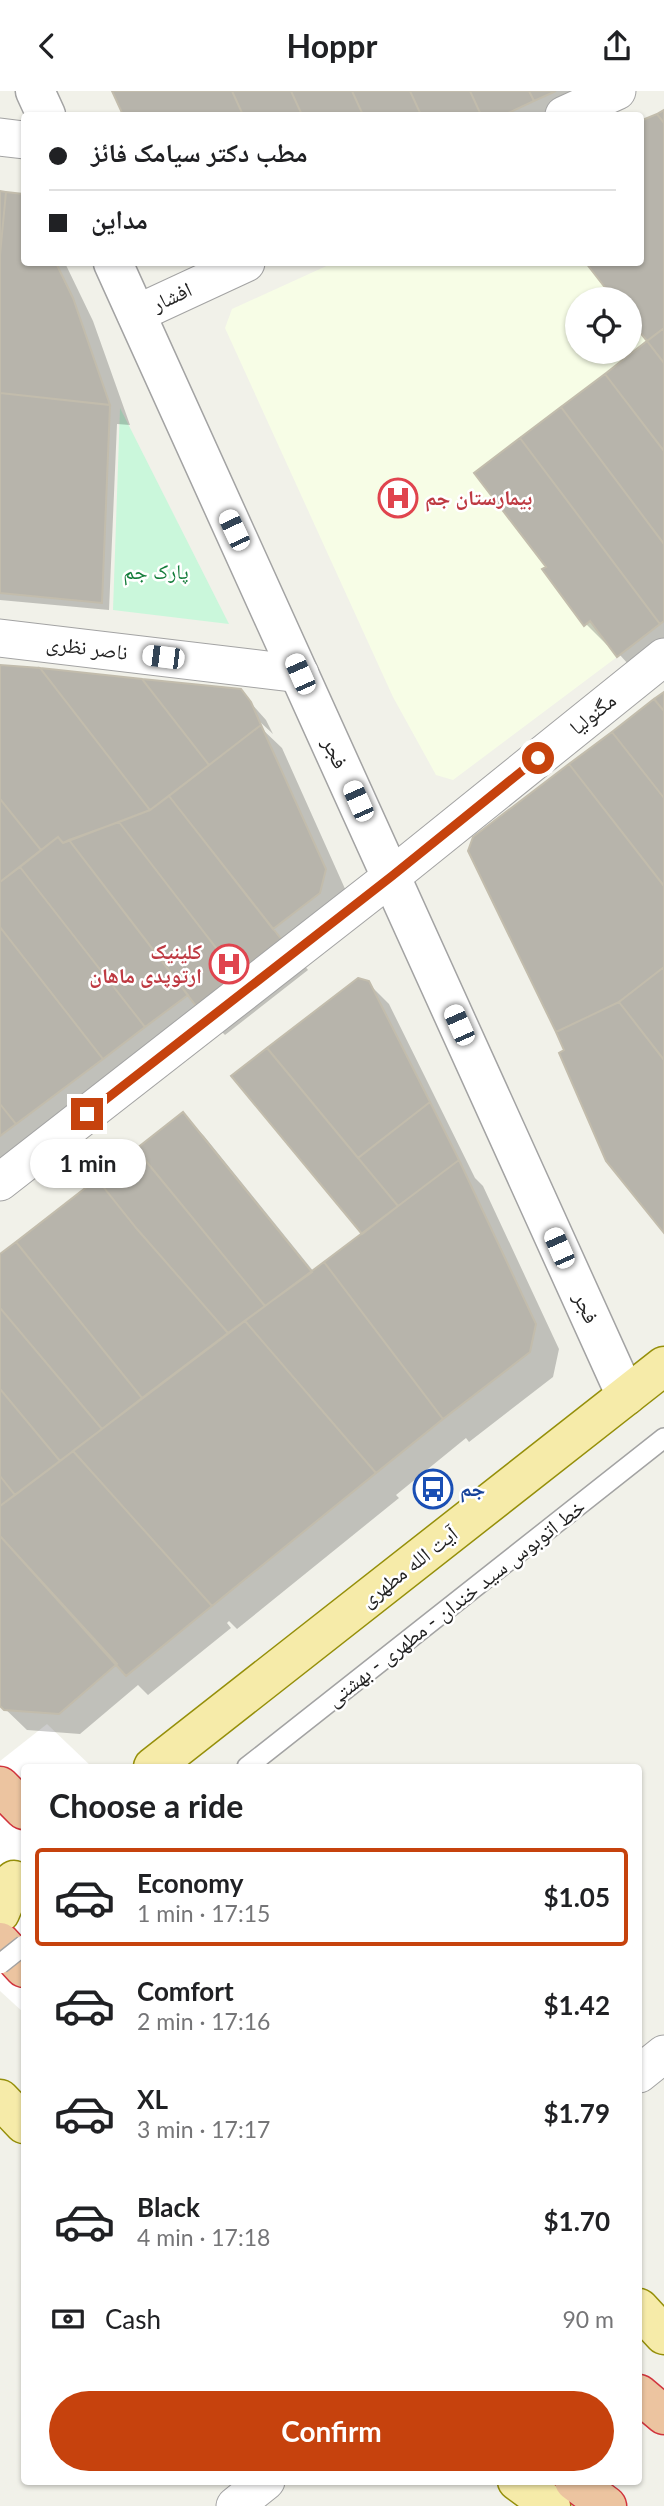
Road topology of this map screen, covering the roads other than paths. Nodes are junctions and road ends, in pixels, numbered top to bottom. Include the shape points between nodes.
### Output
1 (35, 91) edge
2 (617, 91) edge
3 (45, 112) edge
4 (571, 112) edge
5 (0, 137) edge
6 (21, 140) edge
7 (114, 266) edge
8 (240, 266) edge
9 (136, 314) junction
10 (0, 638) edge
11 (664, 657) edge
12 (300, 674) junction
13 (392, 876) junction
14 (0, 1182) edge
15 (664, 1367) edge
16 (626, 1397) junction
17 (664, 1439) edge
18 (157, 1764) edge
19 (251, 1764) edge
20 (0, 1786) edge
21 (21, 1806) edge
22 (0, 1942) edge
23 (21, 1946) edge
24 (0, 1964) edge
25 (21, 1965) edge
26 (21, 1983) edge
27 (664, 2054) edge
28 (642, 2072) edge
29 (0, 2099) edge
30 (21, 2121) edge
31 (642, 2311) edge
32 (664, 2335) edge
33 (642, 2397) edge
34 (664, 2415) edge
35 (261, 2485) edge
36 (522, 2485) edge
37 (579, 2485) edge
38 (235, 2506) edge
39 (551, 2506) edge
40 (607, 2506) edge

1 - 3 street
2 - 4 street
5 - 6 street
7 - 9 street, فجر
8 - 9 street, افشار
9 - 12 street, فجر
10 - 12 street, ناصر نظری
11 - 13 street, مگنولیا
12 - 13 street, فجر
13 - 14 street, مگنولیا
13 - 16 street, فجر
15 - 16 main road, آیت الله مطهری
16 - 18 main road, آیت الله مطهری
17 - 19 lane, خط اتوبوس سید خندان - مطهری - بهشتی
20 - 21 highway
22 - 25 highway
23 - 24 lane, bridge
24 - 26 main road
27 - 28 street
29 - 30 main road
31 - 32 main road
33 - 34 highway
35 - 38 street
36 - 39 main road
37 - 40 highway

